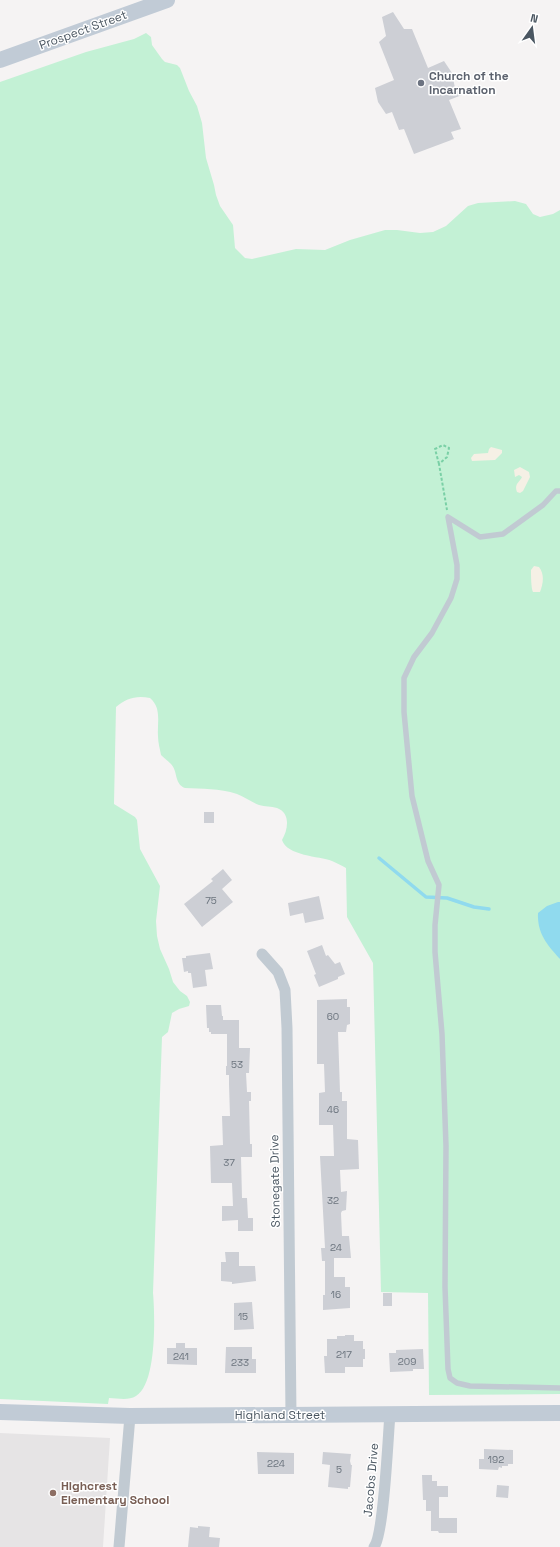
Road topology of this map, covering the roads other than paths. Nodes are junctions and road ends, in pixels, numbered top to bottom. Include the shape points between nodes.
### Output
1 (167, 0) edge
2 (0, 60) edge
3 (560, 491) edge
4 (262, 954) dead end
5 (560, 1388) edge
6 (0, 1412) edge
7 (560, 1413) edge
8 (390, 1414) junction
9 (291, 1415) junction
10 (130, 1416) junction
11 (119, 1547) edge
12 (374, 1547) edge

1 - 2 street, Prospect Street
3 - 5 lane via 556,491 543,505 504,534 480,537 448,518 457,565 457,579 451,598 432,633 414,656 404,678 404,712 412,796 428,861 439,885 436,905 436,952 446,1146 445,1287 448,1369 450,1378 457,1383 470,1386
4 - 9 street, Stonegate Drive via 278,972 285,990
6 - 10 street, Highland Street
7 - 8 street, Highland Street
8 - 9 street, Highland Street
8 - 12 street, Jacobs Drive via 381,1520 377,1544
9 - 10 street, Highland Street
10 - 11 street

